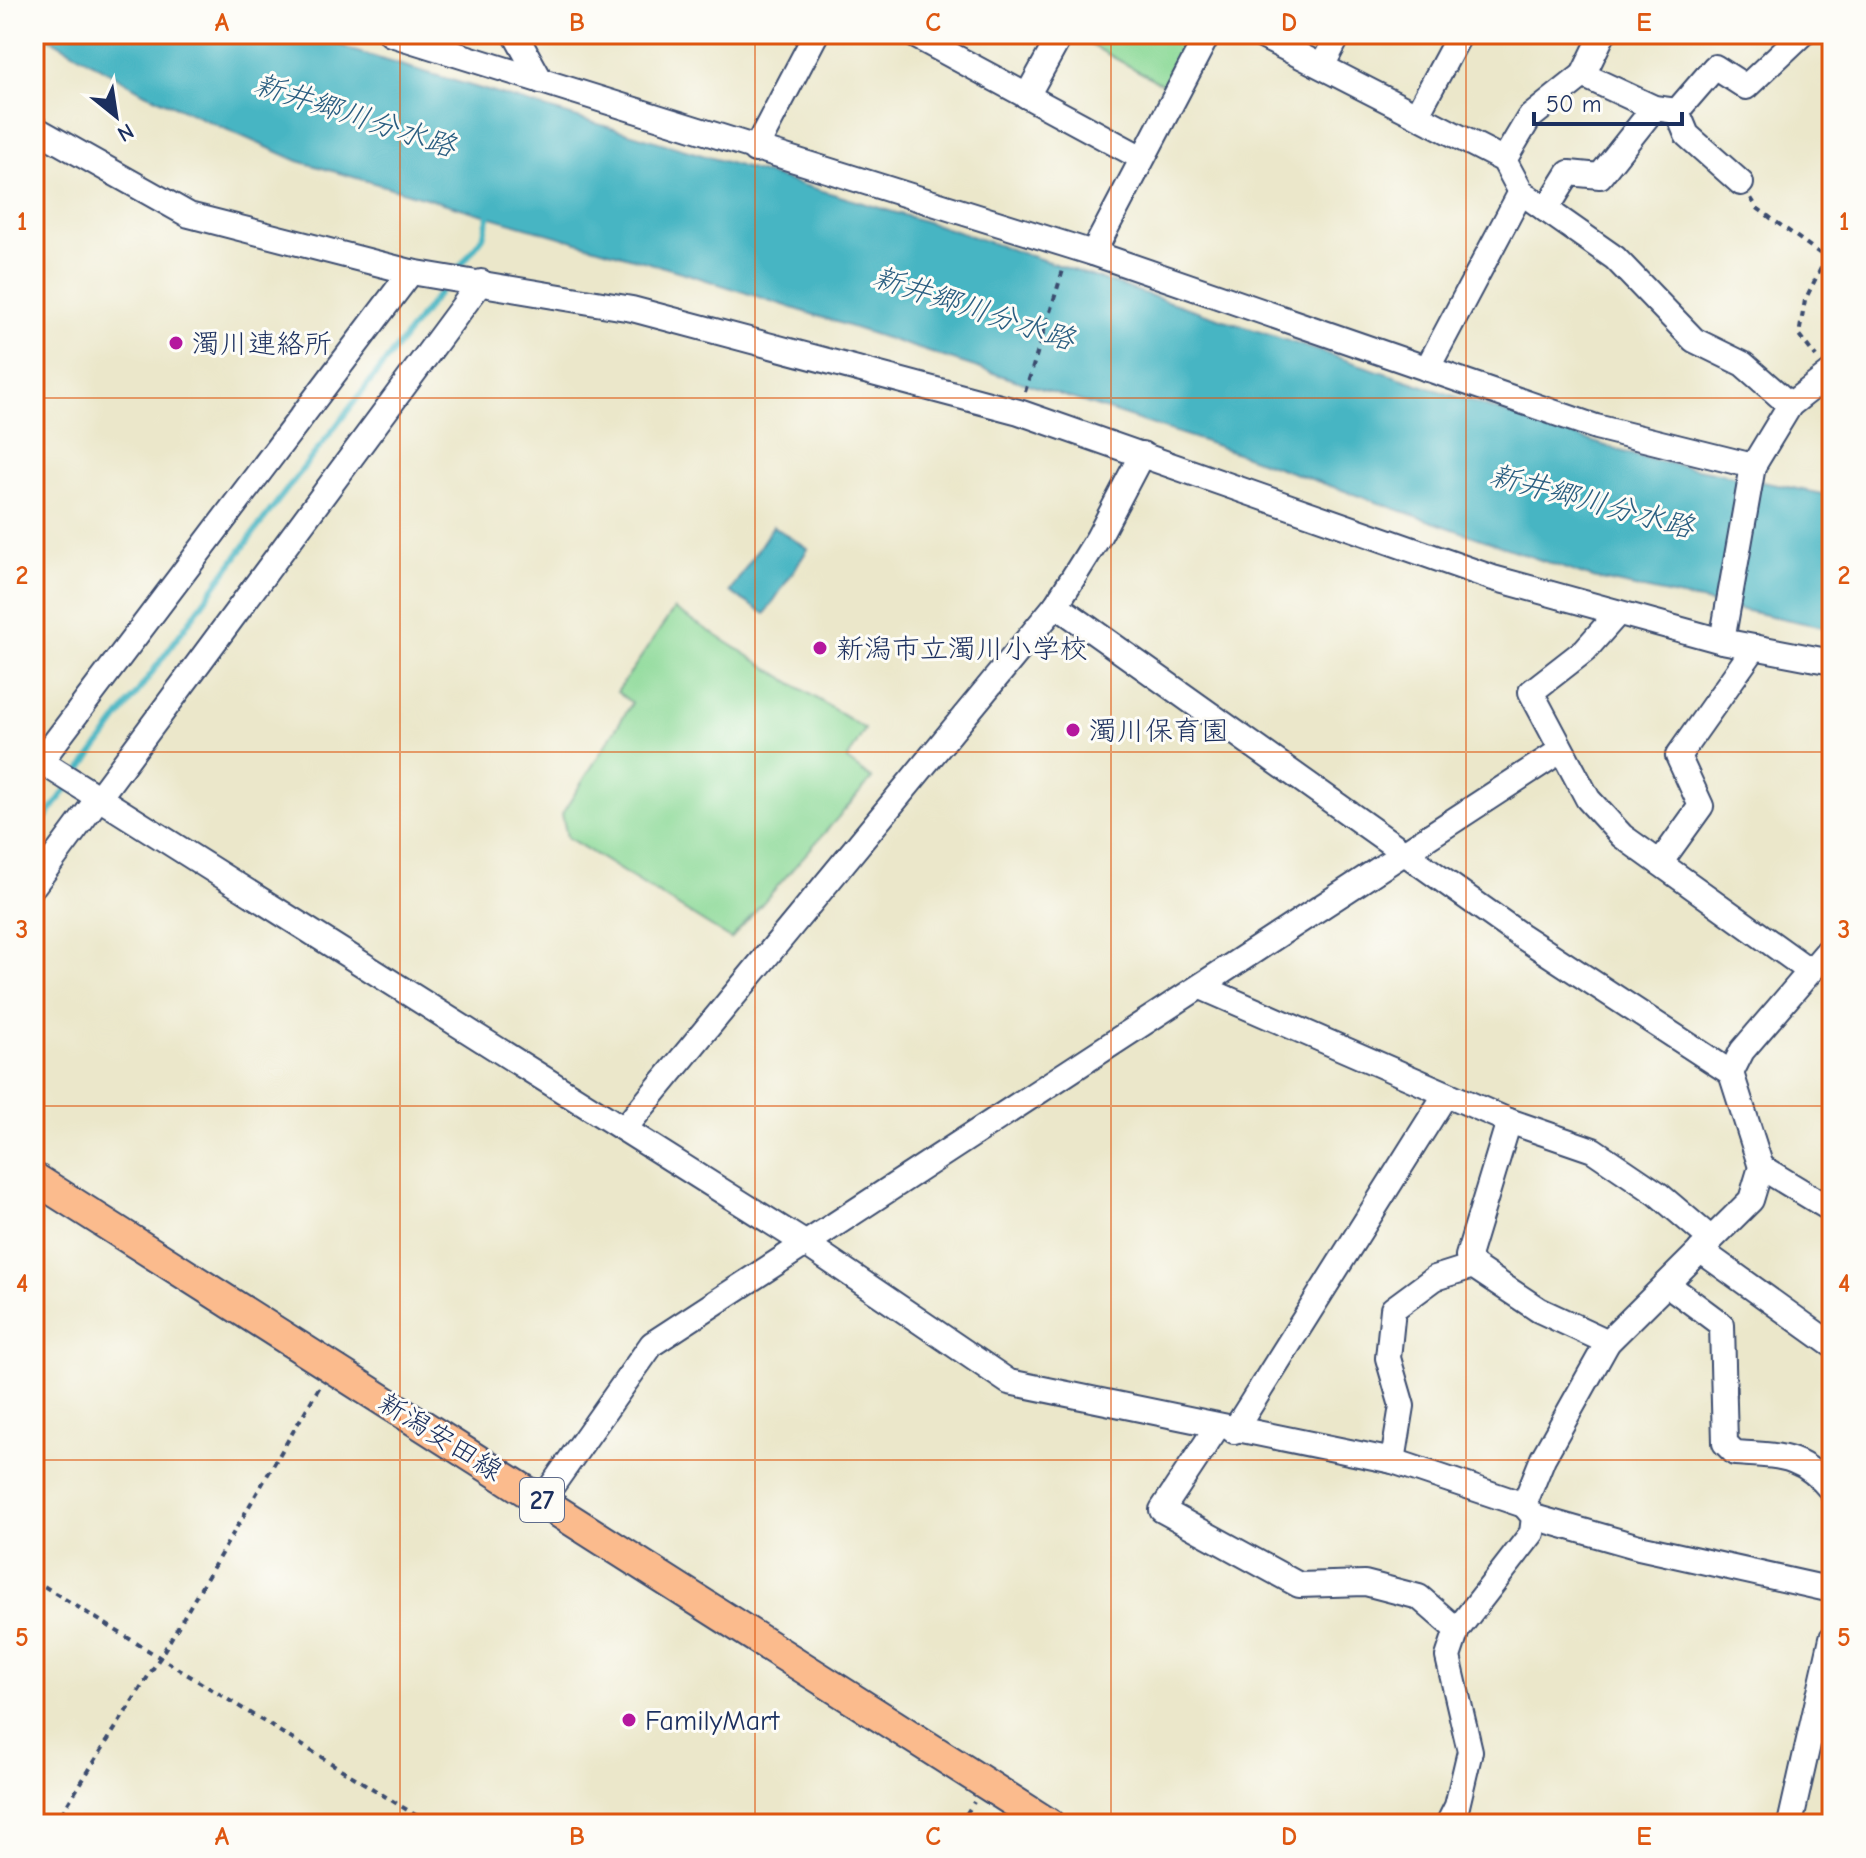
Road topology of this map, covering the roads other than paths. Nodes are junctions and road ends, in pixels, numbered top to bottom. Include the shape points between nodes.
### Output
1 (391, 34) edge
2 (515, 34) edge
3 (816, 34) edge
4 (1061, 34) edge
5 (1208, 34) edge
6 (1258, 34) edge
7 (1339, 34) edge
8 (1460, 34) edge
9 (1603, 34) edge
10 (1802, 34) edge
11 (929, 38) edge
12 (1322, 66) junction
13 (1583, 75) junction
14 (541, 81) junction
15 (1027, 96) junction
16 (1666, 110) junction
17 (1417, 114) junction
18 (34, 128) edge
19 (755, 150) junction
20 (1142, 158) junction
21 (1504, 160) junction
22 (1741, 183) road end
23 (1521, 192) junction
24 (1546, 210) junction
25 (1093, 253) junction
26 (411, 272) junction
27 (481, 282) junction
28 (1427, 369) junction
29 (1830, 373) edge
30 (1790, 405) junction
31 (1142, 454) junction
32 (1752, 473) junction
33 (1056, 605) junction
34 (1617, 614) junction
35 (1722, 641) junction
36 (1755, 647) junction
37 (1832, 662) edge
38 (1560, 751) junction
39 (41, 765) edge
40 (92, 796) junction
41 (1404, 855) junction
42 (1660, 863) junction
43 (34, 885) edge
44 (1823, 964) edge
45 (1201, 987) junction
46 (1731, 1073) junction
47 (1446, 1094) junction
48 (1509, 1121) junction
49 (624, 1129) junction
50 (1761, 1167) junction
51 (34, 1178) edge
52 (1832, 1210) edge
53 (806, 1244) junction
54 (1706, 1245) junction
55 (1473, 1266) junction
56 (1667, 1284) junction
57 (1608, 1342) junction
58 (1832, 1345) edge
59 (1225, 1429) junction
60 (1393, 1461) junction
61 (1832, 1491) edge
62 (542, 1500) junction
63 (1529, 1511) junction
64 (1832, 1590) edge
65 (1457, 1630) junction
66 (1832, 1638) edge
67 (1049, 1824) edge
68 (1448, 1824) edge
69 (1790, 1824) edge

1 - 14 street
2 - 14 street
3 - 19 street
4 - 15 street
5 - 20 street
6 - 12 street
7 - 12 street
8 - 17 street
9 - 13 street
10 - 16 street via 1746,87 1715,67
11 - 15 street
12 - 17 street
13 - 16 street
13 - 21 street via 1529,118
14 - 19 street
15 - 20 street
16 - 22 street
16 - 24 street via 1600,176 1569,173
17 - 21 street
18 - 26 street via 189,215
19 - 25 street
20 - 25 street
21 - 23 street
23 - 24 street
23 - 28 street
24 - 30 street via 1615,258 1694,340 1743,364
25 - 28 street
26 - 27 street
26 - 39 street
27 - 31 street via 632,309 1019,412
27 - 40 street
28 - 32 street
29 - 30 street
30 - 32 street
31 - 33 street
31 - 34 street via 1493,578
32 - 35 street
33 - 41 street
33 - 49 street
34 - 35 street
34 - 38 street via 1585,650 1531,692
35 - 36 street
36 - 37 street
36 - 42 street via 1678,756 1701,806
38 - 41 street
38 - 42 street via 1588,799 1622,836
39 - 40 street
40 - 43 street
40 - 49 street
41 - 45 street
41 - 46 street
42 - 44 street
44 - 46 street via 1742,1051
45 - 47 street
45 - 53 street
46 - 50 street
47 - 48 street
47 - 59 street
48 - 54 street via 1593,1150 1658,1194
48 - 55 street via 1468,1256
49 - 53 street
50 - 52 street
50 - 54 street via 1751,1200
51 - 62 main road, 新潟安田線 / 27
53 - 59 street via 1009,1382
53 - 62 street via 652,1344
54 - 56 street
54 - 58 street
55 - 57 street via 1539,1310
55 - 60 street via 1435,1278 1393,1309 1388,1358 1402,1406
56 - 57 street
56 - 61 street via 1722,1325 1725,1443 1735,1453 1789,1457 1814,1469
57 - 63 street via 1543,1458
59 - 60 street
59 - 65 street via 1162,1510 1299,1585 1365,1583 1419,1597
60 - 63 street
62 - 67 main road, 新潟安田線 / 27
63 - 64 street via 1639,1547
63 - 65 street via 1532,1533
65 - 68 street via 1448,1657 1470,1751
66 - 69 street

